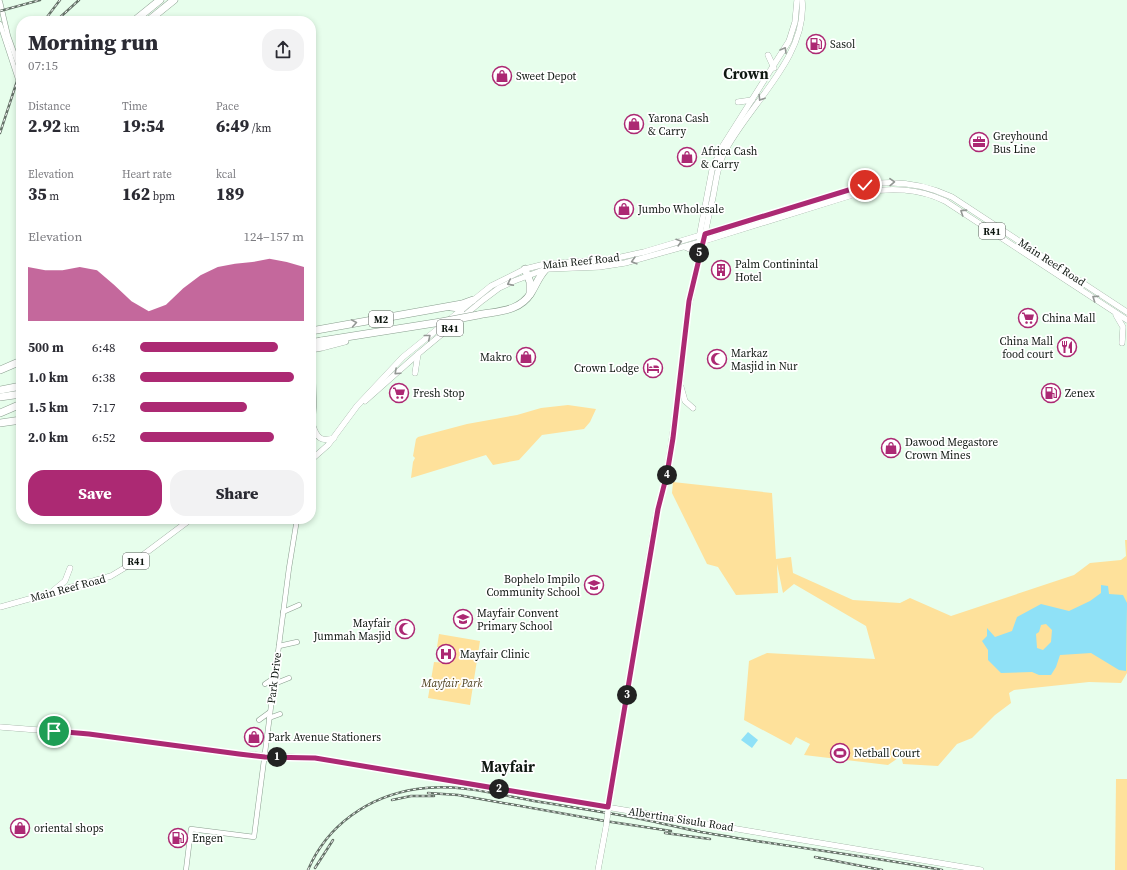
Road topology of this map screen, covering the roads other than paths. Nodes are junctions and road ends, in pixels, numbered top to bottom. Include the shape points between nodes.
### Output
1 (160, 0) edge
2 (174, 0) edge
3 (797, 0) edge
4 (802, 0) edge
5 (0, 2) edge
6 (140, 16) edge
7 (154, 16) edge
8 (0, 24) edge
9 (768, 55) dead end
10 (16, 58) edge
11 (774, 68) junction
12 (16, 73) edge
13 (752, 100) junction
14 (738, 102) dead end
15 (808, 206) junction
16 (702, 235) junction
17 (701, 242) junction
18 (682, 247) junction
19 (697, 264) junction
20 (546, 270) junction
21 (526, 272) junction
22 (530, 294) junction
23 (1104, 296) junction
24 (473, 300) junction
25 (447, 307) junction
26 (1127, 307) edge
27 (460, 310) junction
28 (1114, 311) junction
29 (1127, 312) edge
30 (1127, 320) edge
31 (459, 321) junction
32 (316, 330) edge
33 (1122, 342) dead end
34 (316, 343) edge
35 (321, 344) junction
36 (316, 346) edge
37 (418, 354) junction
38 (16, 363) edge
39 (0, 370) edge
40 (415, 373) dead end
41 (680, 383) junction
42 (16, 385) edge
43 (16, 386) edge
44 (0, 387) edge
45 (0, 390) edge
46 (16, 395) edge
47 (0, 397) edge
48 (16, 405) edge
49 (16, 406) edge
50 (693, 408) dead end
51 (0, 409) edge
52 (353, 412) junction
53 (0, 413) edge
54 (16, 421) edge
55 (0, 423) edge
56 (316, 435) edge
57 (334, 438) junction
58 (316, 456) edge
59 (184, 524) edge
60 (296, 524) edge
61 (70, 568) dead end
62 (50, 593) junction
63 (299, 605) dead end
64 (0, 607) edge
65 (283, 612) junction
66 (296, 642) dead end
67 (278, 646) junction
68 (274, 678) junction
69 (289, 678) dead end
70 (265, 684) dead end
71 (274, 684) junction
72 (280, 714) dead end
73 (270, 715) junction
74 (260, 720) dead end
75 (0, 727) edge
76 (265, 757) junction
77 (608, 809) junction
78 (186, 870) edge
79 (598, 870) edge
80 (981, 870) edge

1 - 6 highway
2 - 7 highway
11 -> 3 main road via 794,28
4 -> 16 main road via 801,25 793,48 728,146 720,163
5 - 10 street
8 - 12 street
9 - 11 main road
11 - 13 main road
13 - 14 main road
13 - 16 main road via 722,147 715,163
15 - 16 main road, Main Reef Road / R41
15 - 17 main road, Main Reef Road / R41
15 -> 23 main road, Main Reef Road / R41 via 857,187 882,182 907,183 933,189 956,200
28 -> 15 main road, Main Reef Road / R41 via 961,210 927,194 904,189 871,191
16 - 17 main road
21 -> 16 main road, Main Reef Road / R41 via 551,263 612,259
17 - 18 main road, Main Reef Road / R41
17 - 19 main road
18 - 19 main road via 694,251
18 -> 20 main road, Main Reef Road / R41 via 617,265
19 - 41 main road via 687,316
20 - 21 main road, Main Reef Road / R41
20 - 22 highway
21 - 22 highway
21 - 24 main road, Main Reef Road / R41 via 491,286
21 -> 31 main road, Main Reef Road / R41 via 493,293
22 - 35 highway, M2, bridge via 523,304 516,308
23 - 26 main road
23 - 29 main road, Main Reef Road / R41
24 - 25 highway
24 - 27 main road, Main Reef Road / R41
25 - 27 highway via 457,307
32 -> 25 highway, M2
27 - 31 highway
52 -> 27 main road, Main Reef Road / R41 via 371,389 403,357
28 - 30 main road, Main Reef Road / R41
28 - 33 main road via 1122,325
31 - 37 main road, Main Reef Road / R41
34 - 35 highway, M2, bridge
35 - 36 highway, bridge
37 - 40 main road
37 -> 52 main road, Main Reef Road / R41
38 - 39 highway
41 - 50 main road via 685,401
41 - 77 main road via 667,474 658,509
42 - 44 highway
43 - 45 highway
46 - 47 highway
48 - 51 highway
49 - 53 highway
52 - 57 main road, Main Reef Road / R41
54 - 55 highway
56 - 57 main road via 326,440
57 - 58 main road, Main Reef Road / R41
59 - 62 main road, Main Reef Road / R41 via 117,573 94,582
60 - 65 street, Park Drive
61 - 62 main road via 64,582
62 - 64 main road, Main Reef Road / R41
63 - 65 street
65 - 67 street, Park Drive
66 - 67 street
67 - 68 street, Park Drive
68 - 70 street
68 - 71 street, Park Drive
69 - 71 street
71 - 73 street, Park Drive
72 - 73 street
73 - 74 street
73 - 76 street, Park Drive
75 - 76 main road, Albertina Sisulu Road via 89,734
76 - 77 main road, Albertina Sisulu Road via 315,758
76 - 78 street, Park Drive via 254,837 191,829
77 - 79 main road, bridge
77 - 80 main road, Albertina Sisulu Road

